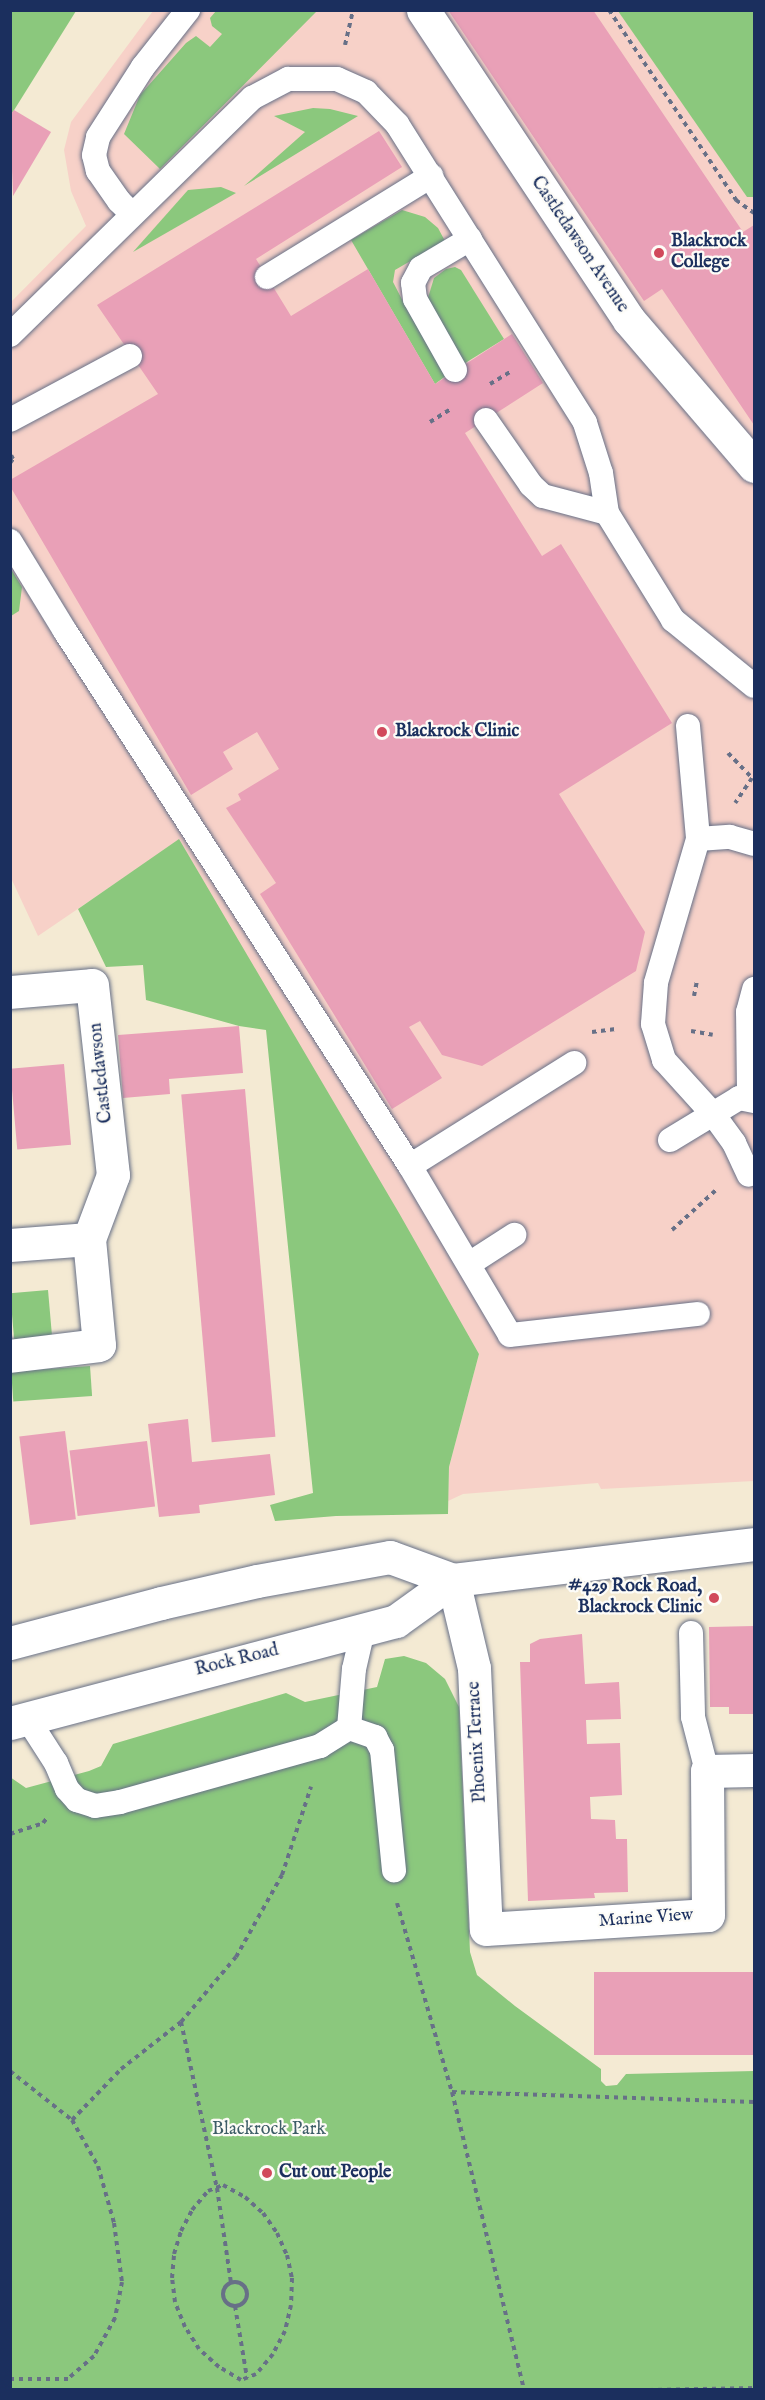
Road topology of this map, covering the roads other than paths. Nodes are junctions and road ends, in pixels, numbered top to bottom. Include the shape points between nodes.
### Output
1 (188, 10) edge
2 (423, 10) edge
3 (431, 176) junction
4 (132, 214) junction
5 (470, 239) junction
6 (267, 277) dead end
7 (10, 336) edge
8 (130, 356) dead end
9 (455, 370) dead end
10 (10, 420) edge
11 (486, 420) dead end
12 (754, 466) edge
13 (608, 513) junction
14 (10, 541) edge
15 (754, 686) edge
16 (688, 726) dead end
17 (698, 839) junction
18 (754, 844) edge
19 (754, 989) edge
20 (10, 992) edge
21 (574, 1063) road end
22 (749, 1094) edge
23 (713, 1114) junction
24 (670, 1140) dead end
25 (410, 1166) junction
26 (749, 1175) dead end
27 (514, 1234) dead end
28 (89, 1239) junction
29 (10, 1245) edge
30 (469, 1264) junction
31 (698, 1314) dead end
32 (10, 1356) edge
33 (754, 1544) edge
34 (453, 1580) junction
35 (363, 1630) junction
36 (691, 1633) dead end
37 (10, 1643) edge
38 (19, 1720) edge
39 (349, 1728) junction
40 (754, 1770) edge
41 (707, 1771) junction
42 (394, 1870) road end
43 (485, 1906) joint

1 - 4 lane via 143,67 98,137 94,155 98,171
2 - 12 street, Castledawson Avenue via 629,320
3 - 4 lane via 398,124 366,92 337,79 288,79 252,98
3 - 5 lane
3 - 6 lane
4 - 7 lane
5 - 9 lane via 422,268 412,283 415,299
5 - 13 lane via 585,423 601,473
8 - 10 lane
11 - 13 lane via 543,496
13 - 15 lane via 674,620
14 - 25 lane via 64,631
16 - 17 lane
17 - 18 lane via 730,837
17 - 23 lane via 656,983 652,1024 664,1060
19 - 22 lane via 748,1012
20 - 28 street, Castledawson via 93,985 113,1175
21 - 25 lane
22 - 23 lane
23 - 24 lane
23 - 26 lane via 734,1143
25 - 30 lane
27 - 30 lane
28 - 29 street
28 - 32 street, Castledawson via 99,1345
30 - 31 lane via 510,1335
33 - 34 street, Rock Road
34 - 35 street, Rock Road via 396,1621
34 - 37 street, Rock Road via 390,1557 247,1583
34 - 43 street, Phoenix Terrace via 474,1668
35 - 38 street, Rock Road
35 - 39 lane via 354,1669
36 - 41 lane via 693,1717
38 - 39 lane via 56,1763 67,1789 77,1800 95,1806 320,1746
39 - 42 lane via 375,1737 382,1750
40 - 41 street
41 - 43 street, Marine View via 708,1915 486,1929

